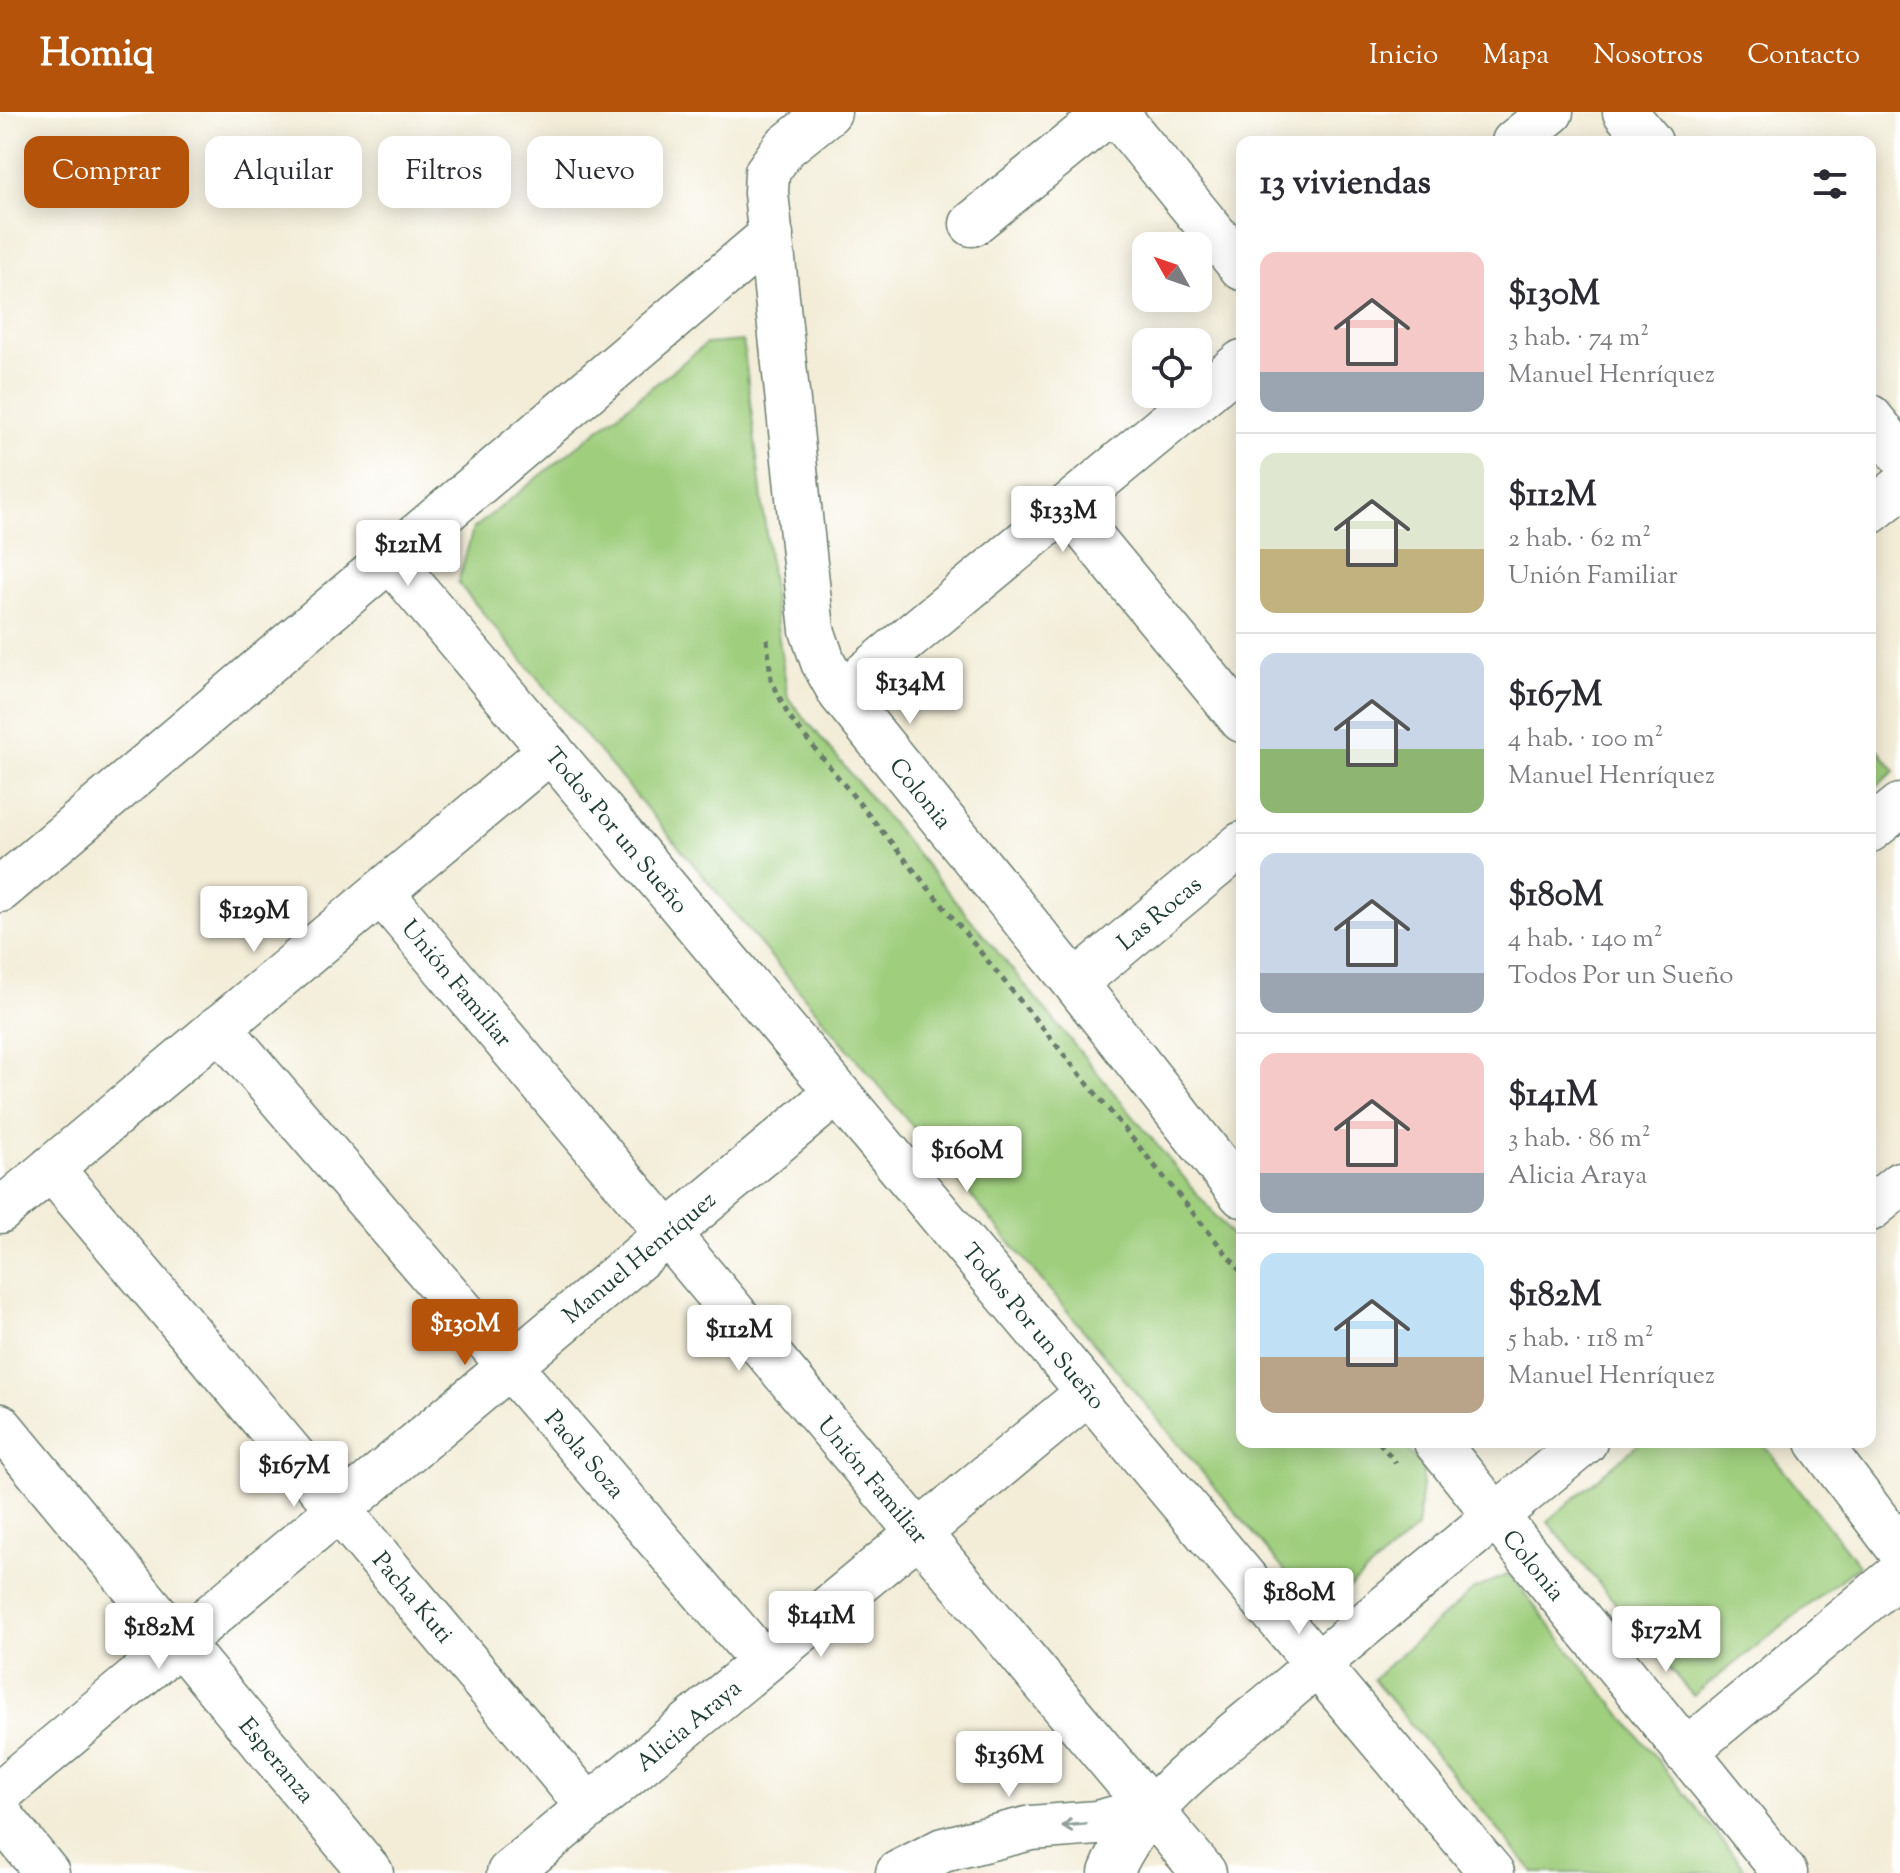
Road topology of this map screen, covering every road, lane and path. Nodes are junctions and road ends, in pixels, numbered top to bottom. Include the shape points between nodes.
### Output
1 (829, 112) edge
2 (1113, 112) edge
3 (1551, 112) edge
4 (1625, 112) edge
5 (1521, 136) edge
6 (1645, 136) edge
7 (972, 224) dead end
8 (771, 235) junction
9 (1236, 261) edge
10 (1236, 367) edge
11 (1876, 424) edge
12 (1900, 454) edge
13 (1900, 488) edge
14 (1067, 507) junction
15 (1876, 507) edge
16 (390, 559) junction
17 (841, 694) junction
18 (1236, 713) edge
19 (551, 750) junction
20 (1900, 806) edge
21 (1876, 825) edge
22 (1236, 849) edge
23 (0, 890) edge
24 (381, 892) junction
25 (1075, 983) junction
26 (219, 1027) junction
27 (837, 1092) junction
28 (51, 1168) junction
29 (1900, 1184) edge
30 (1236, 1187) edge
31 (1876, 1204) edge
32 (0, 1211) edge
33 (667, 1234) junction
34 (509, 1366) junction
35 (1089, 1392) junction
36 (0, 1426) edge
37 (1441, 1448) edge
38 (1578, 1448) edge
39 (1823, 1448) edge
40 (339, 1509) junction
41 (1494, 1517) junction
42 (918, 1534) junction
43 (1900, 1550) edge
44 (1900, 1573) edge
45 (180, 1642) junction
46 (763, 1662) junction
47 (1317, 1665) junction
48 (1685, 1752) junction
49 (0, 1793) edge
50 (589, 1807) junction
51 (1150, 1809) junction
52 (0, 1815) edge
53 (47, 1873) edge
54 (371, 1873) edge
55 (509, 1873) edge
56 (898, 1873) edge
57 (1111, 1873) edge
58 (1204, 1873) edge
59 (1492, 1873) edge
60 (1785, 1873) edge

1 - 8 street, Colonia via 784,148 767,172
2 - 7 street
2 - 9 street
3 - 5 street
4 - 6 street
8 - 16 street
8 - 17 street, Colonia via 812,630
10 - 14 street
11 - 12 street
13 - 15 street
14 - 17 street
14 - 18 street
16 - 19 street, Todos Por un Sueño
16 - 23 street
17 - 25 street, Colonia
19 - 24 street
19 - 27 street, Todos Por un Sueño
20 - 21 street
22 - 25 street, Las Rocas
24 - 26 street
24 - 33 street, Unión Familiar
25 - 30 street, Colonia
26 - 28 street
26 - 34 street, Paola Soza
27 - 33 street, Manuel Henríquez
27 - 35 street, Todos Por un Sueño
28 - 32 street
28 - 40 street, Pacha Kuti
29 - 31 street
33 - 34 street, Manuel Henríquez
33 - 42 street, Unión Familiar
34 - 40 street, Manuel Henríquez
34 - 46 street, Paola Soza
35 - 42 street, Alicia Araya
35 - 47 street, Todos Por un Sueño
36 - 45 street, Esperanza
37 - 41 street, Colonia
38 - 41 street
39 - 43 street
40 - 45 street, Manuel Henríquez
40 - 50 street, Pacha Kuti
41 - 47 street
41 - 48 street, Colonia
42 - 46 street, Alicia Araya
42 - 51 street, Unión Familiar
44 - 48 street
45 - 49 street, Manuel Henríquez
45 - 54 street, Esperanza
46 - 50 street, Alicia Araya
47 - 51 street
47 - 59 street, Todos Por un Sueño
48 - 60 street, Colonia
50 - 55 street, Alicia Araya
51 -> 56 street via 1097,1823 1031,1828 943,1850
51 - 57 street
51 - 58 street, Unión Familiar
52 - 53 street

